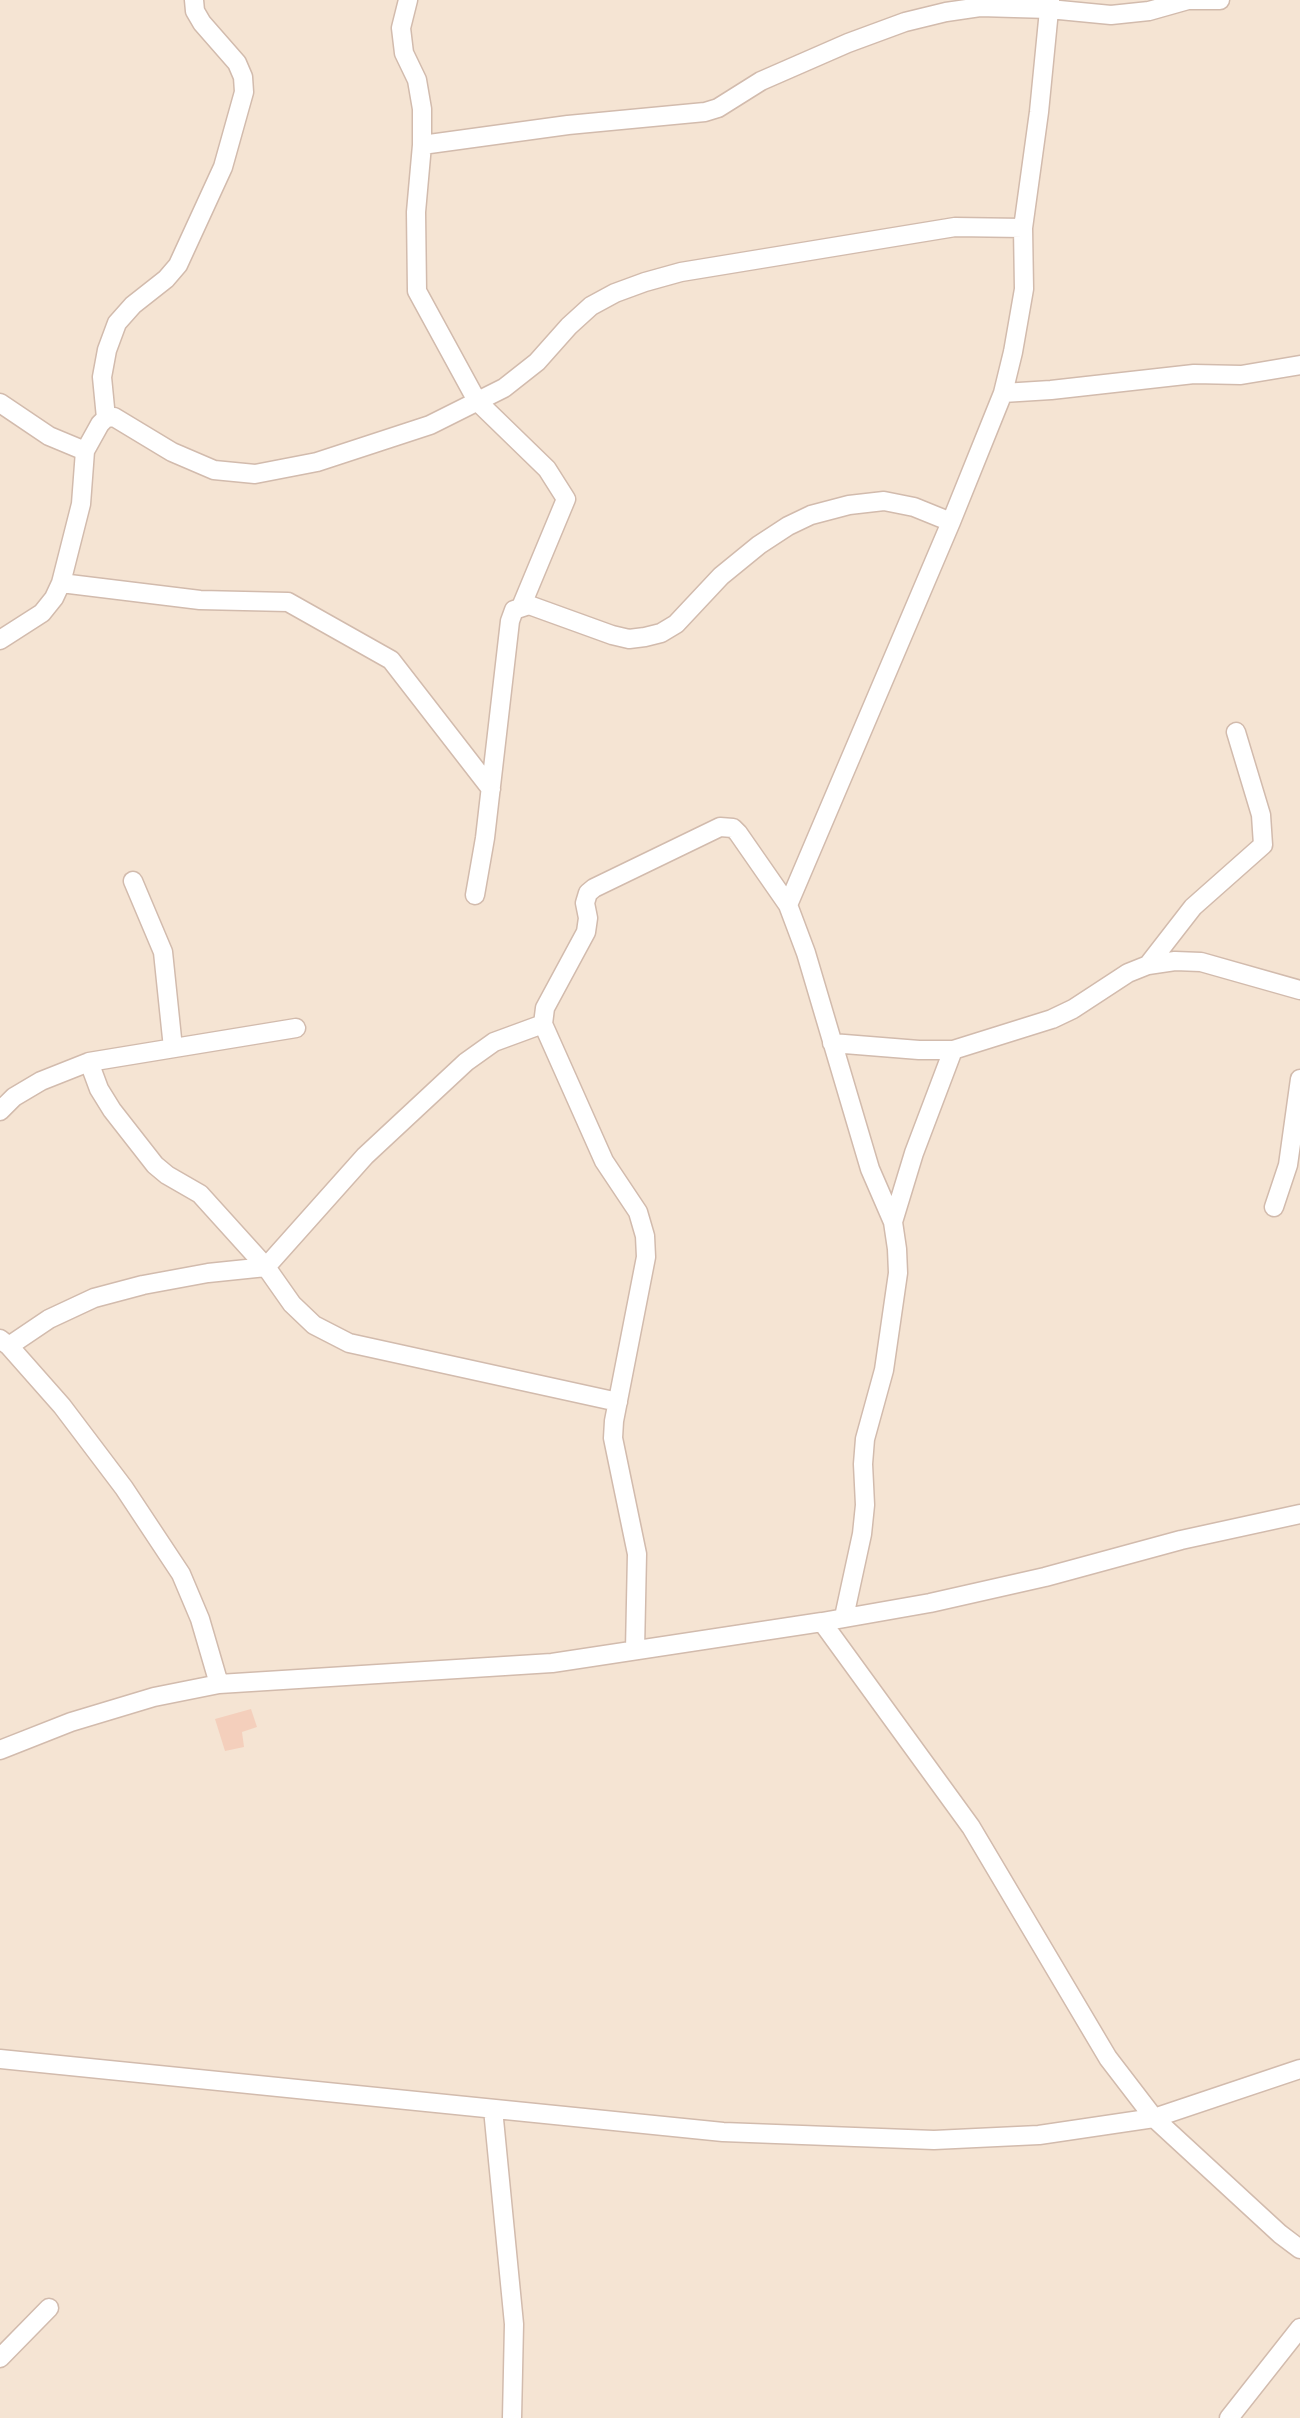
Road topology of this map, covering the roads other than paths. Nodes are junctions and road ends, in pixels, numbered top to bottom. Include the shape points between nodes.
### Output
1 (194, 0) edge
2 (408, 0) edge
3 (1220, 0) edge
4 (1050, 4) edge
5 (422, 145) junction
6 (1023, 228) junction
7 (1300, 365) edge
8 (1003, 393) junction
9 (477, 401) junction
10 (0, 403) edge
11 (106, 418) junction
12 (85, 452) junction
13 (951, 522) junction
14 (61, 583) junction
15 (520, 607) junction
16 (0, 640) edge
17 (1236, 732) dead end
18 (491, 789) junction
19 (133, 881) dead end
20 (475, 895) dead end
21 (788, 905) junction
22 (1148, 965) junction
23 (1300, 990) edge
24 (543, 1024) junction
25 (296, 1028) dead end
26 (832, 1043) junction
27 (173, 1048) junction
28 (953, 1050) junction
29 (89, 1062) junction
30 (1300, 1079) edge
31 (0, 1111) edge
32 (1274, 1207) dead end
33 (893, 1222) junction
34 (266, 1267) junction
35 (5, 1342) edge
36 (618, 1402) junction
37 (1300, 1514) edge
38 (844, 1617) junction
39 (822, 1622) junction
40 (635, 1650) junction
41 (219, 1684) junction
42 (0, 1750) edge
43 (0, 2059) edge
44 (1300, 2070) edge
45 (493, 2109) junction
46 (1154, 2118) junction
47 (1300, 2249) edge
48 (49, 2308) dead end
49 (1300, 2328) edge
50 (0, 2358) edge
51 (512, 2418) edge
52 (1229, 2418) edge

1 - 11 street via 202,22 237,63 244,92 223,167 178,265 117,323 102,376
2 - 5 street via 401,28 404,52 417,80
3 - 4 street via 1188,0 1149,11 1111,15
4 - 5 street via 980,7 905,22 761,81 705,112 557,126
4 - 6 street
5 - 9 street via 416,212 417,291
6 - 8 street via 1024,289
6 - 9 street via 955,227 692,270 645,282 615,292 591,306 537,362 504,388
7 - 8 street via 1241,375 1194,374
8 - 13 street
9 - 11 street via 430,425 317,462 255,474 214,470 172,452 114,417
9 - 15 street via 547,469 566,499
10 - 12 street via 49,436
11 - 12 street
12 - 14 street via 81,504
13 - 15 street via 914,507 884,501 811,515 759,545 721,576 676,624 645,637 629,639 529,605
13 - 21 street
14 - 16 street via 42,613
14 - 18 street via 200,600 288,602 391,660
15 - 18 street via 514,610 510,621
17 - 22 street via 1261,815 1263,845 1193,907
18 - 20 street
19 - 27 street via 163,952
21 - 24 street via 733,828 720,827 594,888 585,903 586,932 545,1008
21 - 26 street
22 - 23 street via 1201,962
22 - 28 street via 1128,973 1052,1020
24 - 34 street via 494,1042 466,1062 365,1156
24 - 36 street via 604,1161 638,1212 645,1236 645,1257
25 - 27 street
26 - 28 street
26 - 33 street via 870,1169
27 - 29 street
28 - 33 street
29 - 31 street via 41,1081 14,1097
29 - 34 street via 112,1110 155,1164 200,1194
30 - 32 street via 1288,1165
33 - 38 street via 898,1274 884,1370 865,1439 862,1534
34 - 35 street via 208,1273 94,1298
34 - 36 street via 292,1304 314,1325 349,1343
35 - 41 street via 62,1406 124,1488 181,1574 197,1610
36 - 40 street via 615,1455 637,1554
37 - 38 street via 964,1595
38 - 39 street
39 - 40 street
39 - 46 street via 971,1827 1108,2058
40 - 41 street via 552,1663
41 - 42 street via 154,1696
43 - 45 street
44 - 46 street
45 - 46 street via 723,2132 934,2140 1039,2135
45 - 51 street via 514,2324
46 - 47 street
48 - 50 street
49 - 52 street

